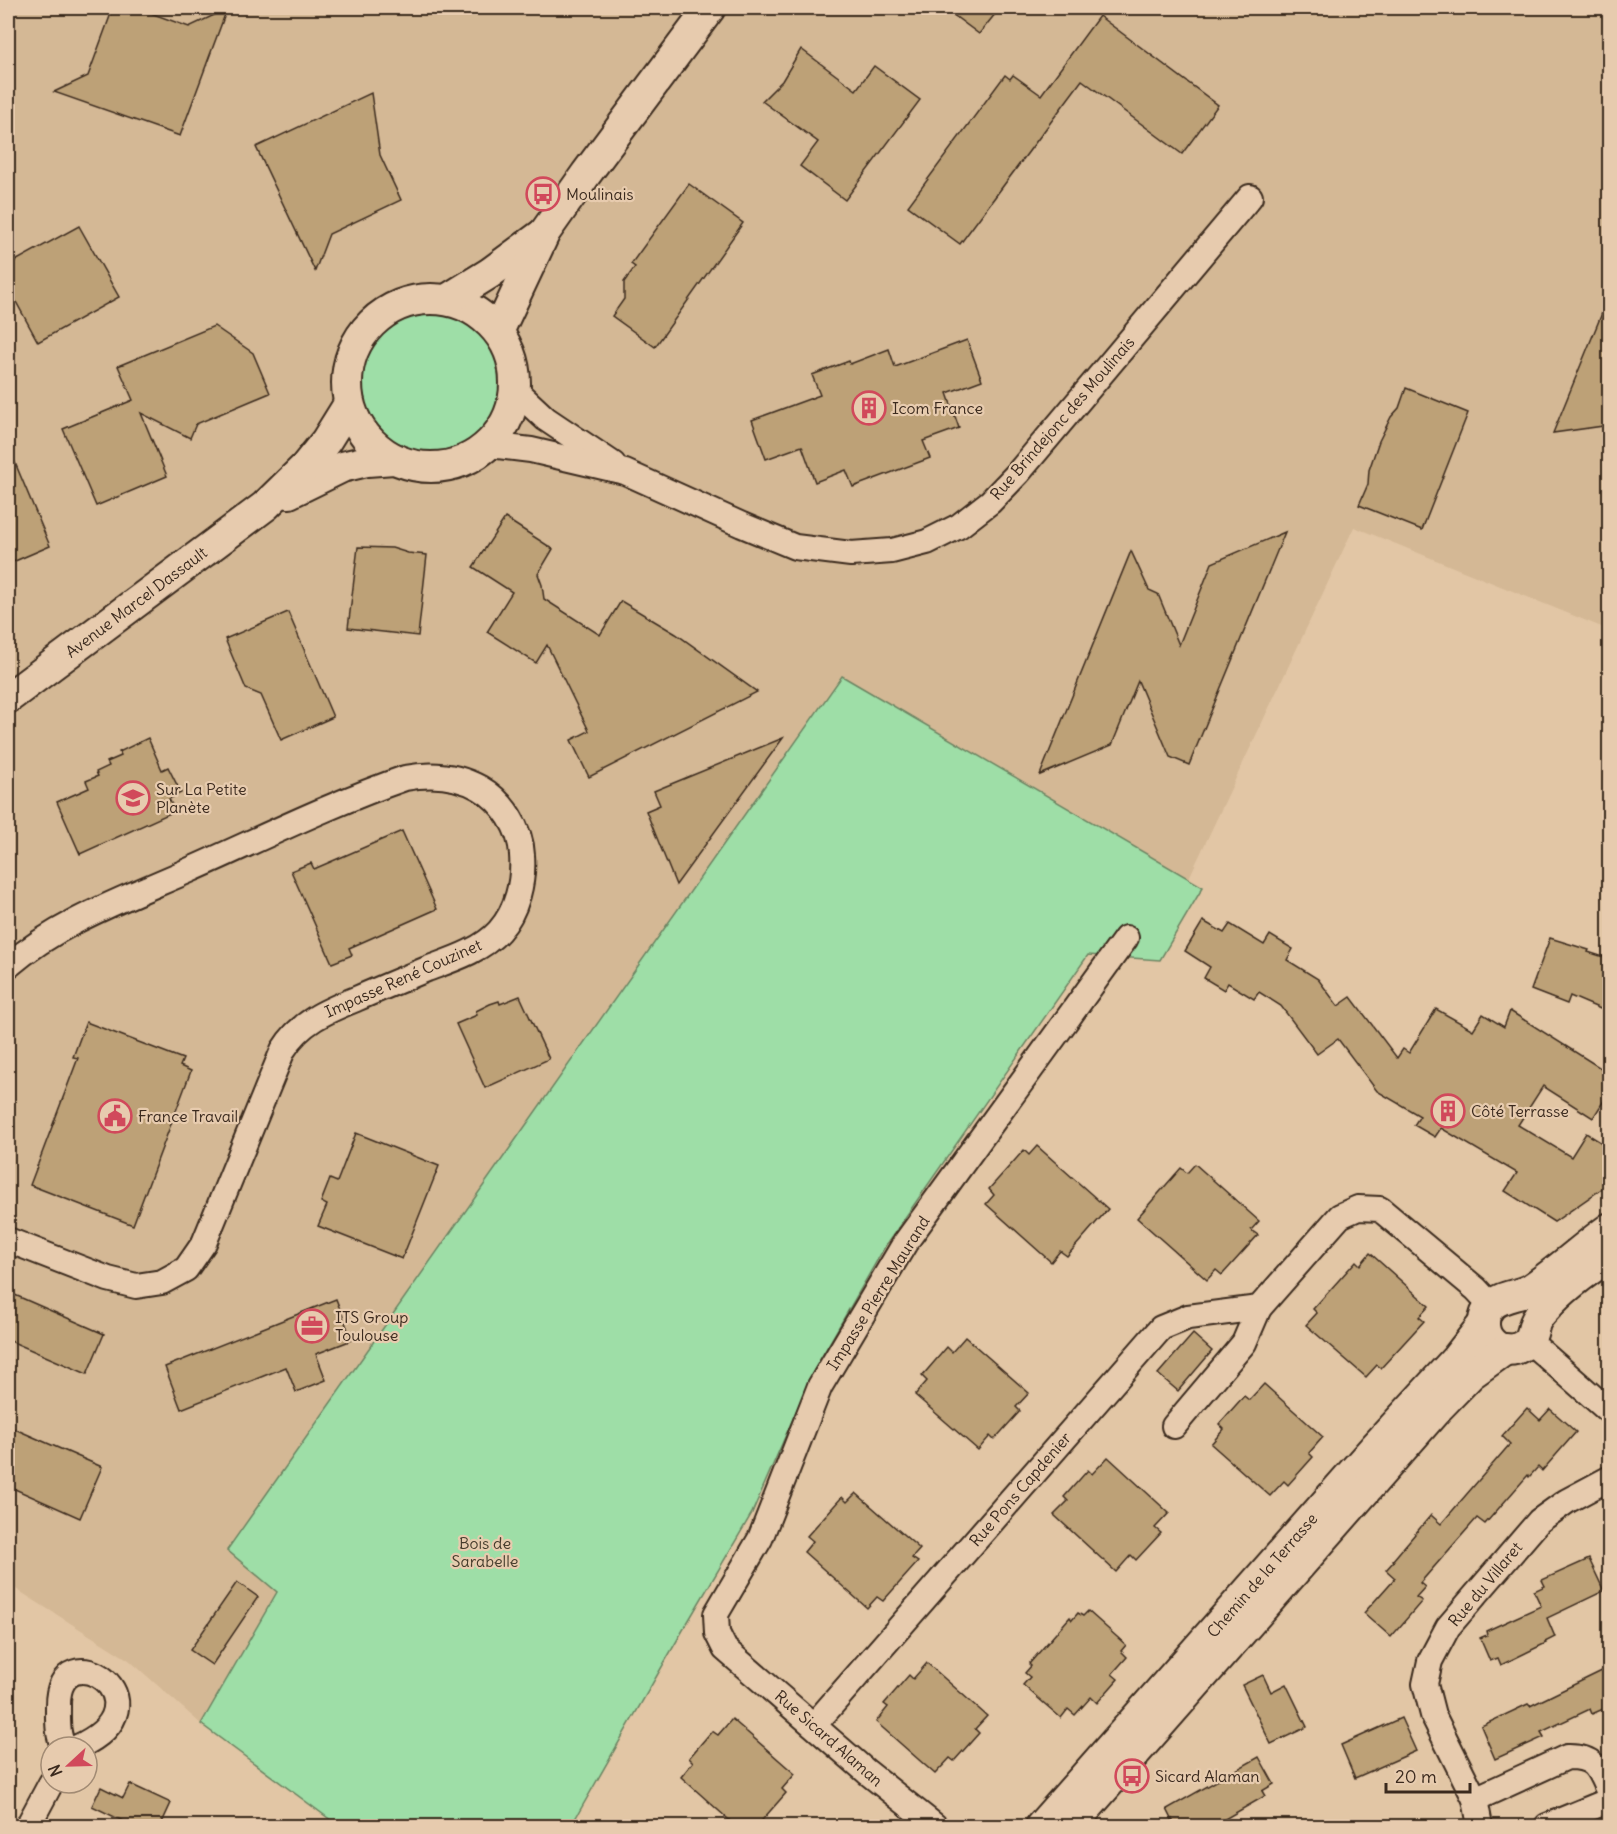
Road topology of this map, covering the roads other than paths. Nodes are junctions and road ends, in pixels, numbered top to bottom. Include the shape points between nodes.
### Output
1 (710, 8) edge
2 (1250, 197) dead end
3 (545, 232) junction
4 (448, 299) junction
5 (499, 330) junction
6 (516, 391) junction
7 (349, 404) junction
8 (490, 445) junction
9 (394, 459) junction
10 (625, 472) junction
11 (265, 506) junction
12 (8, 698) edge
13 (1126, 938) dead end
14 (8, 966) edge
15 (1610, 1228) edge
16 (8, 1240) edge
17 (1610, 1256) edge
18 (1259, 1308) junction
19 (1495, 1309) junction
20 (1523, 1338) junction
21 (1610, 1412) edge
22 (1174, 1426) dead end
23 (1610, 1478) edge
24 (725, 1649) joint
25 (814, 1725) junction
26 (59, 1735) edge
27 (97, 1735) edge
28 (45, 1795) edge
29 (1610, 1797) edge
30 (1475, 1799) junction
31 (28, 1827) edge
32 (935, 1827) edge
33 (1041, 1827) edge
34 (1071, 1827) edge
35 (1480, 1827) edge
36 (1547, 1827) edge

1 - 3 street
2 - 10 street, Rue Brindejonc des Moulinais via 1018,473 959,526 927,542 892,551 851,554 795,547
3 - 4 street
3 - 5 street
4 - 5 street, Avenue Marcel Dassault via 476,310
4 - 7 street, Avenue Marcel Dassault via 417,298 388,309 365,329 351,356 346,380
5 - 6 street, Avenue Marcel Dassault via 514,359
6 - 8 street, Avenue Marcel Dassault via 508,421
6 - 10 street, Rue Brindejonc des Moulinais via 546,419
7 - 9 street, Avenue Marcel Dassault via 369,439
7 - 11 street, Avenue Marcel Dassault via 305,467
8 - 9 street, Avenue Marcel Dassault via 469,459 444,467
8 - 10 street, Rue Brindejonc des Moulinais via 531,450
9 - 11 street, Avenue Marcel Dassault via 342,467
11 - 12 street, Avenue Marcel Dassault
13 - 24 street, Impasse Pierre Maurand via 905,1243 820,1386 760,1539 716,1614 717,1633
14 - 16 street, Impasse René Couzinet via 44,939 79,920 405,778 438,775 470,782 496,800 515,826 519,839 520,887 516,903 498,932 469,952 319,1015 297,1030 284,1050 204,1244 186,1269 162,1282 136,1286
15 - 19 street, Chemin de la Terrasse
17 - 20 street, Chemin de la Terrasse via 1557,1296
18 - 19 street via 1340,1216 1358,1208 1380,1209 1476,1288
18 - 22 street via 1244,1343
18 - 25 street, Rue Pons Capdenier via 1188,1317 1161,1328
19 - 20 street via 1487,1338 1498,1348
19 - 20 street via 1519,1300 1528,1305 1533,1313
19 - 33 street, Chemin de la Terrasse via 1456,1359
20 - 21 street
20 - 34 street, Chemin de la Terrasse via 1471,1374 1437,1409
23 - 30 street, Rue du Villaret via 1539,1521 1448,1627 1430,1661 1425,1684 1433,1715
24 - 25 street, Rue Sicard Alaman
25 - 32 street, Rue Sicard Alaman
26 - 27 street via 58,1698 62,1683 71,1674 88,1670 101,1676 117,1701 109,1724
28 - 31 street
29 - 30 street via 1597,1768 1581,1757 1567,1757
29 - 36 street
30 - 35 street, Rue du Villaret

